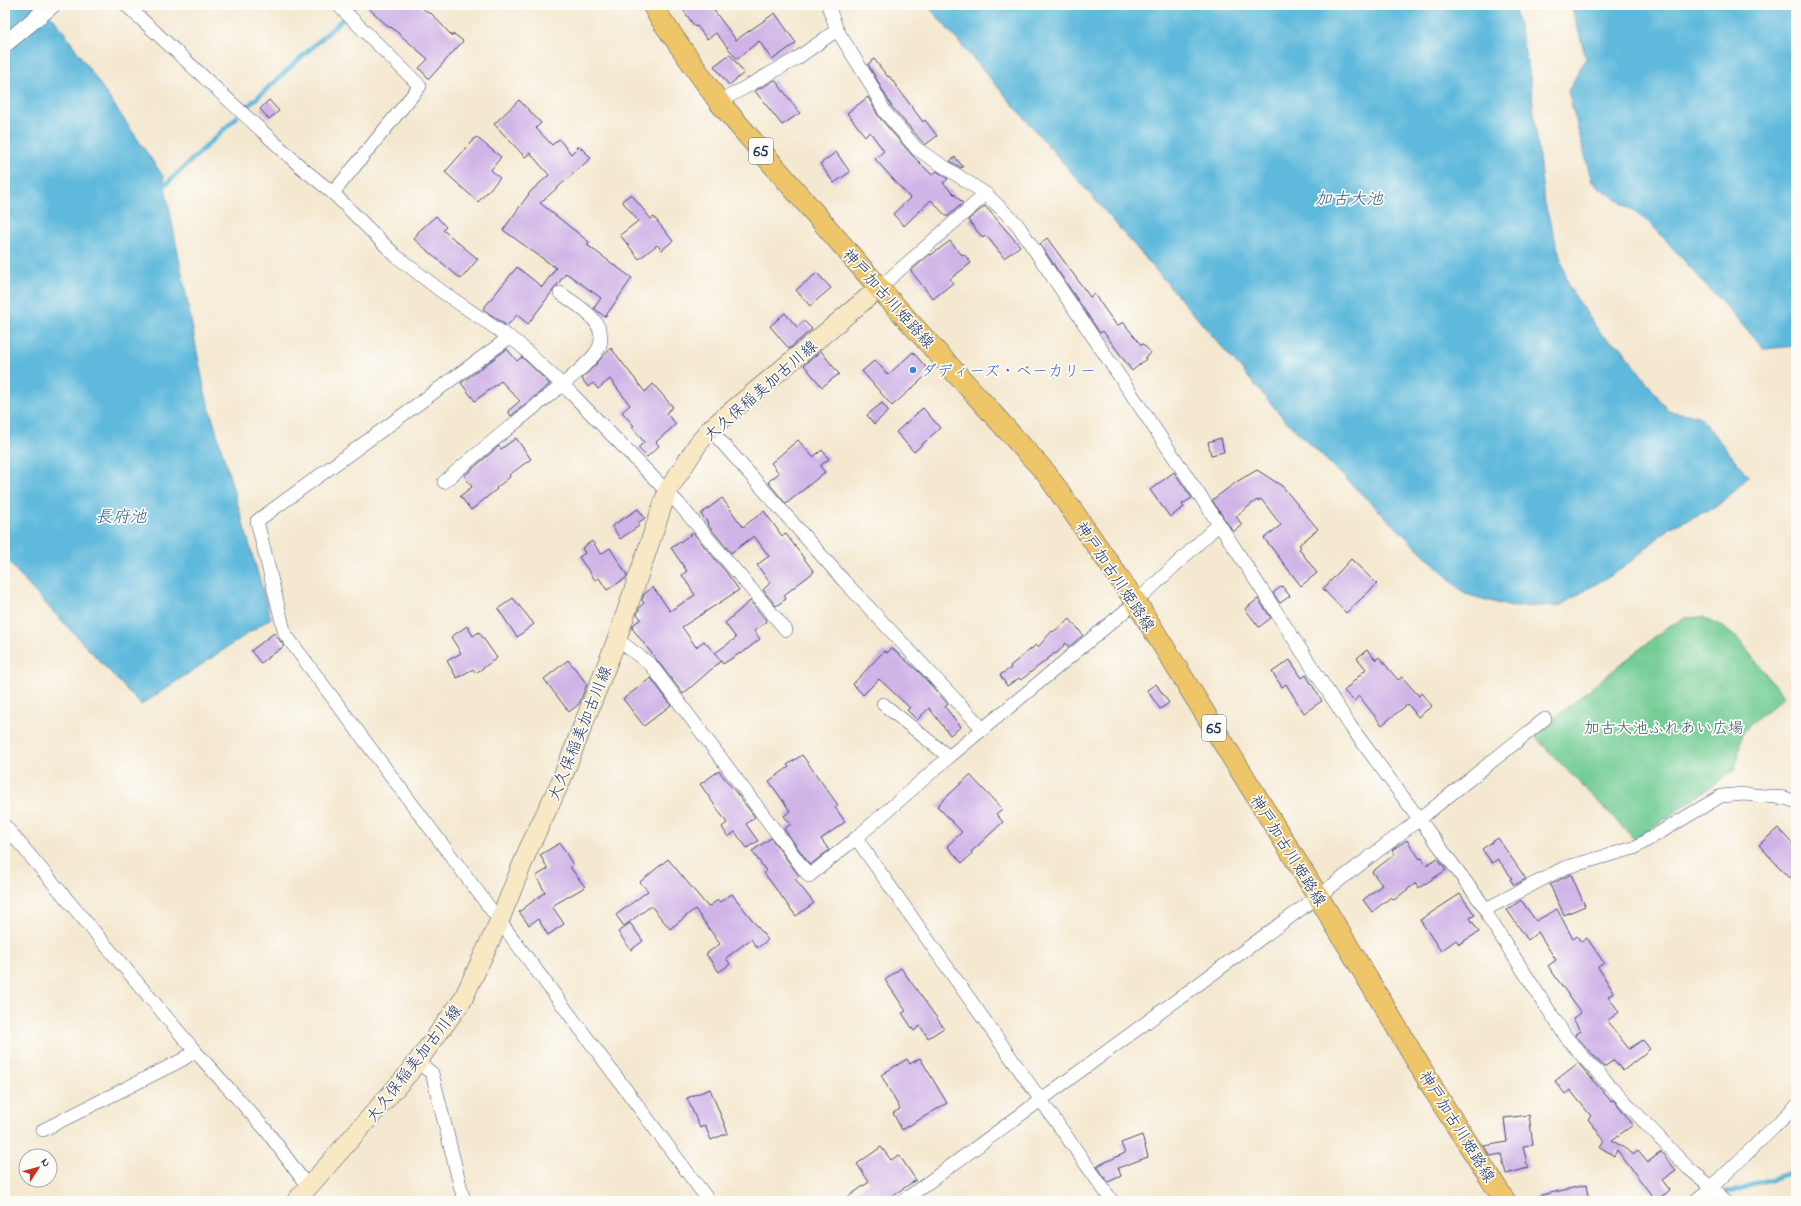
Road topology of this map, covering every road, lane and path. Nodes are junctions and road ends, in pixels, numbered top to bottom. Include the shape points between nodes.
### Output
1 (52, 5) edge
2 (126, 5) edge
3 (653, 5) edge
4 (828, 5) edge
5 (340, 7) dead end
6 (837, 30) junction
7 (5, 44) edge
8 (719, 102) junction
9 (333, 193) junction
10 (986, 194) junction
11 (879, 288) junction
12 (560, 293) dead end
13 (510, 337) junction
14 (562, 384) junction
15 (710, 429) junction
16 (444, 482) dead end
17 (667, 492) junction
18 (1219, 524) junction
19 (1136, 602) junction
20 (786, 630) dead end
21 (617, 638) junction
22 (883, 704) dead end
23 (1546, 719) dead end
24 (983, 729) junction
25 (949, 757) junction
26 (1796, 802) edge
27 (1420, 820) junction
28 (5, 826) edge
29 (856, 838) junction
30 (1318, 896) junction
31 (1486, 909) junction
32 (499, 922) junction
33 (195, 1051) junction
34 (417, 1062) junction
35 (1039, 1100) junction
36 (1796, 1106) edge
37 (43, 1130) dead end
38 (1712, 1187) junction
39 (302, 1194) edge
40 (464, 1201) edge
41 (709, 1201) edge
42 (903, 1201) edge
43 (1112, 1201) edge
44 (1505, 1201) edge
45 (1695, 1201) edge
46 (1724, 1201) edge

1 - 7 street
2 - 9 street via 302,168
3 - 8 main road, 神戸加古川姫路線 / 65
4 - 6 street
5 - 9 street via 420,86
6 - 8 street via 796,59
6 - 10 street via 885,112 917,149
8 - 11 main road, 神戸加古川姫路線 / 65
9 - 13 street via 396,256 441,291
10 - 11 street
10 - 18 street via 1016,224
11 - 15 main road, 大久保稲美加古川線
11 - 19 main road, 神戸加古川姫路線 / 65 via 1046,473
12 - 14 street via 584,309 598,326 600,336 600,345 595,354
13 - 14 street
13 - 32 street via 257,521 285,634
14 - 16 street
14 - 17 street
15 - 17 main road, 大久保稲美加古川線
15 - 24 street via 844,581
17 - 20 street
17 - 21 main road, 大久保稲美加古川線
18 - 19 street
18 - 27 street via 1350,727
19 - 24 street
19 - 30 main road, 神戸加古川姫路線 / 65
21 - 29 street via 651,665 809,876
21 - 32 main road, 大久保稲美加古川線 via 561,781 528,850
22 - 25 street
23 - 27 street
24 - 25 street
25 - 29 street
26 - 31 street via 1784,798 1744,794 1721,796 1634,848 1564,868
27 - 30 street
27 - 31 street
28 - 33 street
29 - 35 street
30 - 35 street
30 - 44 main road, 神戸加古川姫路線 / 65 via 1443,1105
31 - 38 street via 1488,918 1566,1037 1688,1168
32 - 34 main road, 大久保稲美加古川線 via 462,1001
32 - 41 street
33 - 37 street
33 - 39 street via 266,1130
34 - 39 main road, 大久保稲美加古川線
34 - 40 street via 432,1073
35 - 42 street
35 - 43 street
36 - 38 street
38 - 45 street
38 - 46 street

